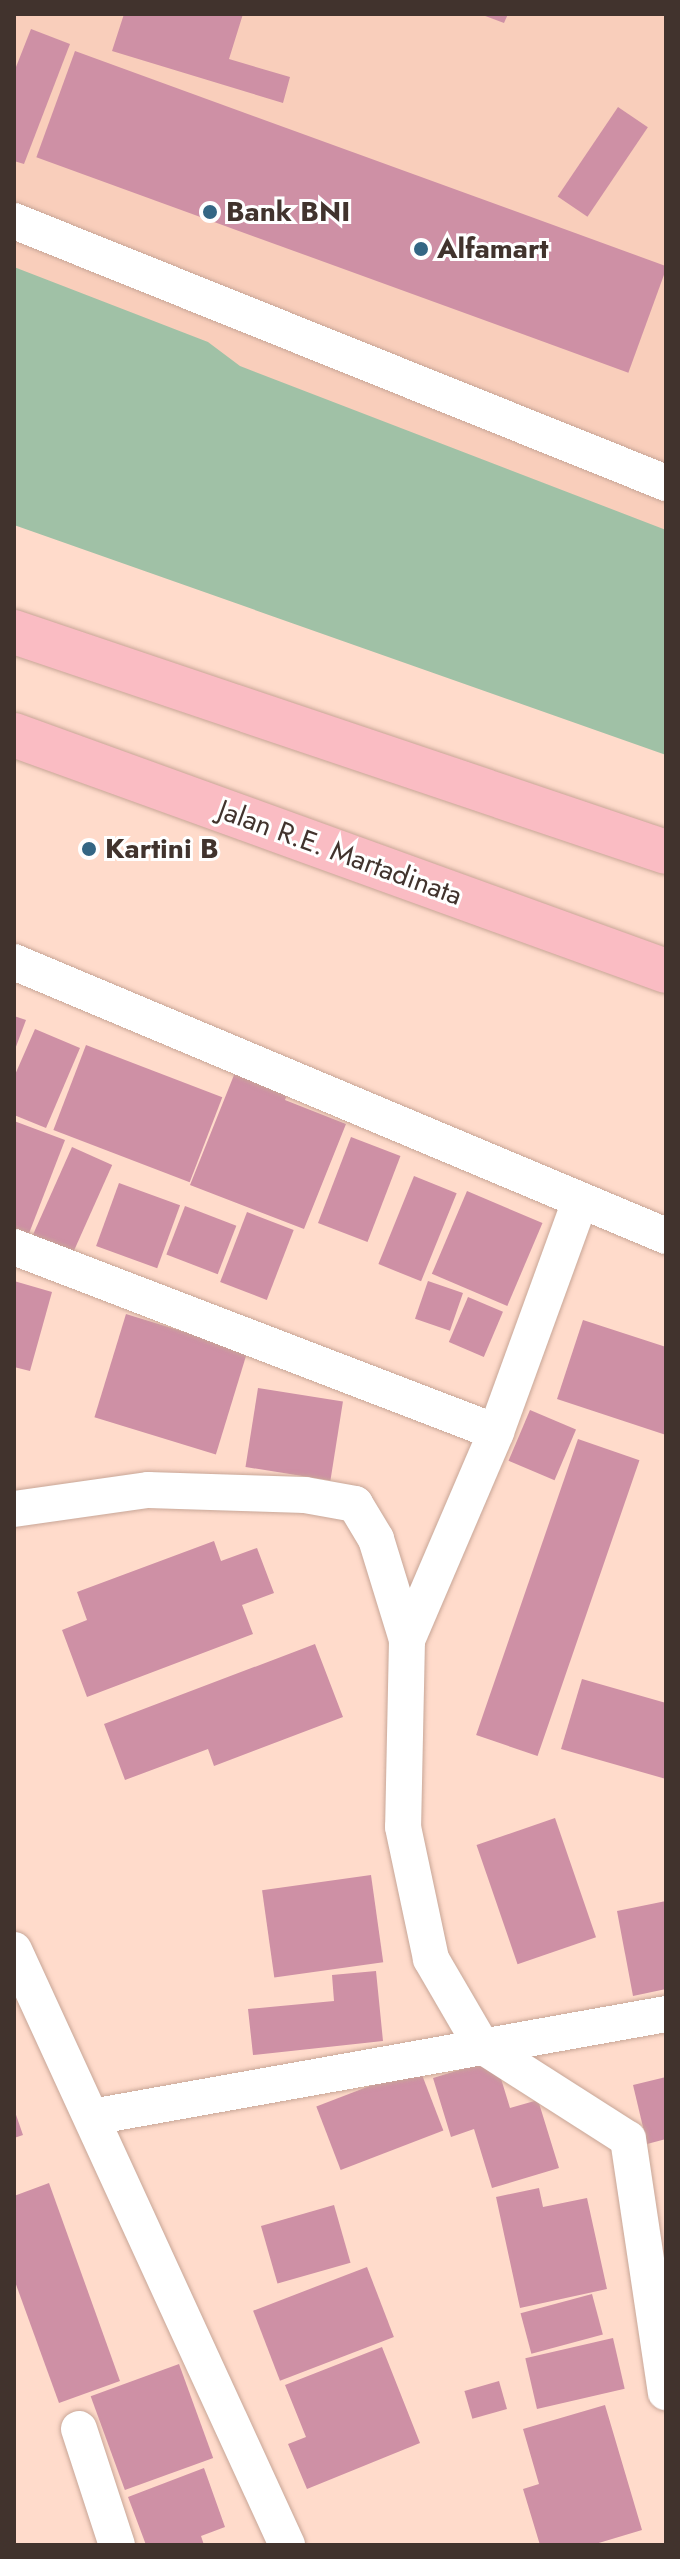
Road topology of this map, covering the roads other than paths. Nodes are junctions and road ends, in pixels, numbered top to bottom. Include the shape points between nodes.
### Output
1 (14, 221) edge
2 (666, 483) edge
3 (14, 632) edge
4 (14, 735) edge
5 (666, 852) edge
6 (14, 962) edge
7 (666, 971) edge
8 (579, 1204) junction
9 (666, 1236) edge
10 (14, 1247) edge
11 (496, 1432) junction
12 (14, 1509) edge
13 (407, 1640) junction
14 (14, 1950) edge
15 (666, 2014) edge
16 (481, 2045) junction
17 (92, 2117) junction
18 (666, 2392) edge
19 (79, 2429) dead end
20 (117, 2545) edge
21 (287, 2545) edge

1 - 2 street
3 - 5 highway
4 - 7 highway, Jalan R.E. Martadinata
6 - 8 street
8 - 9 street
8 - 11 street
10 - 11 street
11 - 13 street
12 - 13 street via 148,1490 305,1495 355,1504 376,1539
13 - 16 street via 403,1827 431,1959
14 - 17 street
15 - 16 street
16 - 17 street
16 - 18 street via 628,2139
17 - 21 street
19 - 20 street

